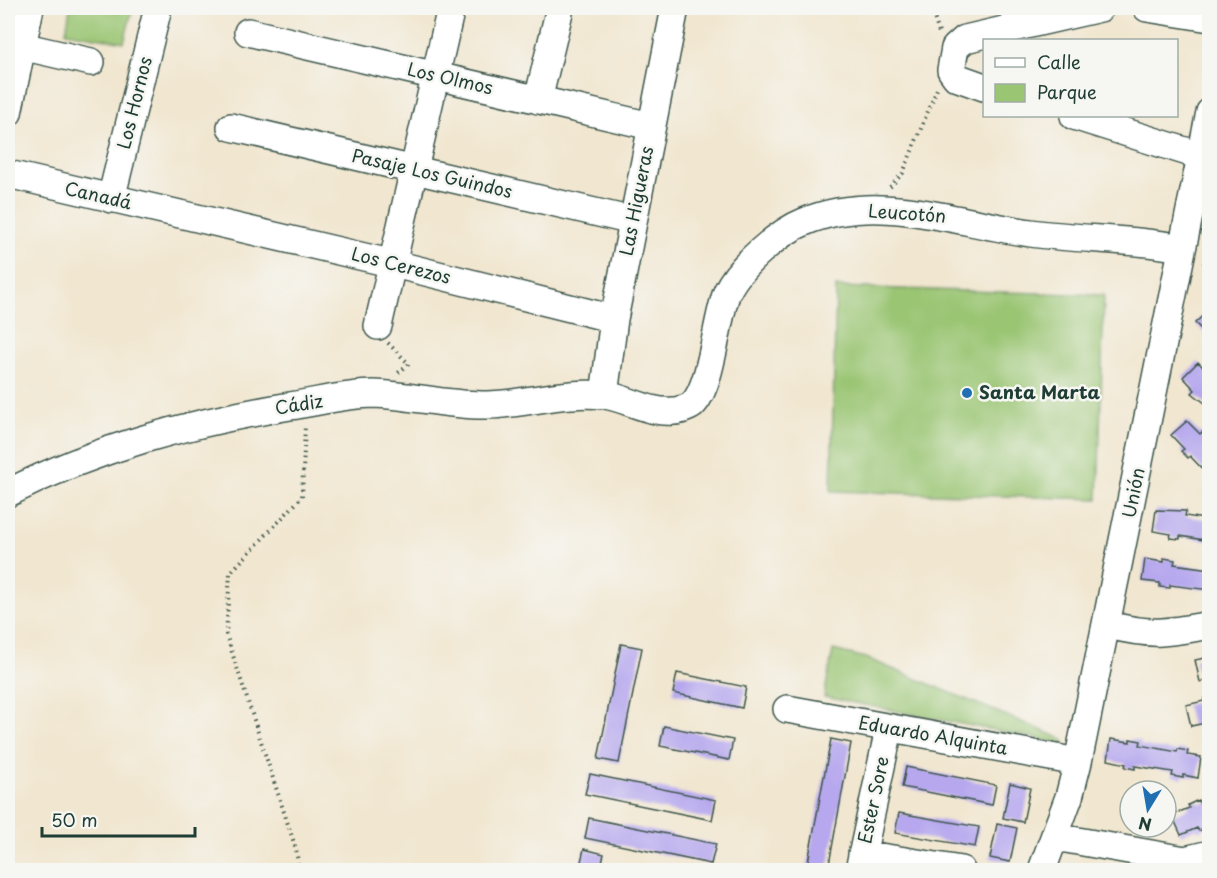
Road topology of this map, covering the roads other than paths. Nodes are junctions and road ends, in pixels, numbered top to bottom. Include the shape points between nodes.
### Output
1 (30, 8) edge
2 (158, 8) edge
3 (451, 8) edge
4 (560, 8) edge
5 (675, 8) edge
6 (1100, 8) edge
7 (1148, 8) edge
8 (1209, 18) edge
9 (248, 32) dead end
10 (993, 39) edge
11 (983, 42) edge
12 (15, 45) edge
13 (91, 62) dead end
14 (434, 75) junction
15 (983, 87) edge
16 (538, 100) junction
17 (8, 112) edge
18 (1209, 112) edge
19 (1077, 117) edge
20 (651, 126) junction
21 (231, 127) dead end
22 (1201, 156) junction
23 (413, 169) junction
24 (8, 174) edge
25 (111, 199) junction
26 (188, 216) joint
27 (633, 221) junction
28 (1182, 248) junction
29 (390, 263) junction
30 (614, 319) junction
31 (378, 326) road end
32 (603, 395) junction
33 (8, 493) edge
34 (1108, 625) junction
35 (1209, 625) edge
36 (787, 709) dead end
37 (889, 729) junction
38 (1078, 762) junction
39 (1055, 837) junction
40 (1209, 854) edge
41 (861, 862) edge
42 (961, 870) edge
43 (1042, 870) edge

1 - 12 street
2 - 25 street, Los Hornos
3 - 14 street
4 - 16 street
5 - 20 street, Las Higueras
6 - 10 street
7 - 8 street
9 - 14 street, Los Olmos
11 - 15 street via 958,49 951,70 956,77
12 - 13 street
12 - 17 street
14 - 16 street, Los Olmos
14 - 23 street
16 - 20 street, Los Olmos
18 - 22 street, Unión
19 - 22 street
20 - 27 street, Las Higueras
21 - 23 street, Pasaje Los Guindos
22 - 28 street, Unión
23 - 27 street, Pasaje Los Guindos
23 - 29 street
24 - 25 street, Canadá
25 - 26 street, Canadá
26 - 29 street, Los Cerezos
27 - 30 street, Las Higueras
28 - 32 street, Leucotón via 1154,242 1030,233 882,208 803,222 752,260 728,291 704,384 692,405 662,412
28 - 34 street, Unión
29 - 30 street, Los Cerezos
29 - 31 street
30 - 32 street, Las Higueras
32 - 33 street, Cádiz via 486,405 374,394 306,404 163,431 86,458
34 - 35 street via 1160,634
34 - 38 street, Unión
36 - 37 street, Eduardo Alquinta
37 - 38 street, Eduardo Alquinta
37 - 41 street, Ester Sore
38 - 39 street, Unión
39 - 40 street via 1185,860
39 - 43 street, Unión
41 - 42 street

